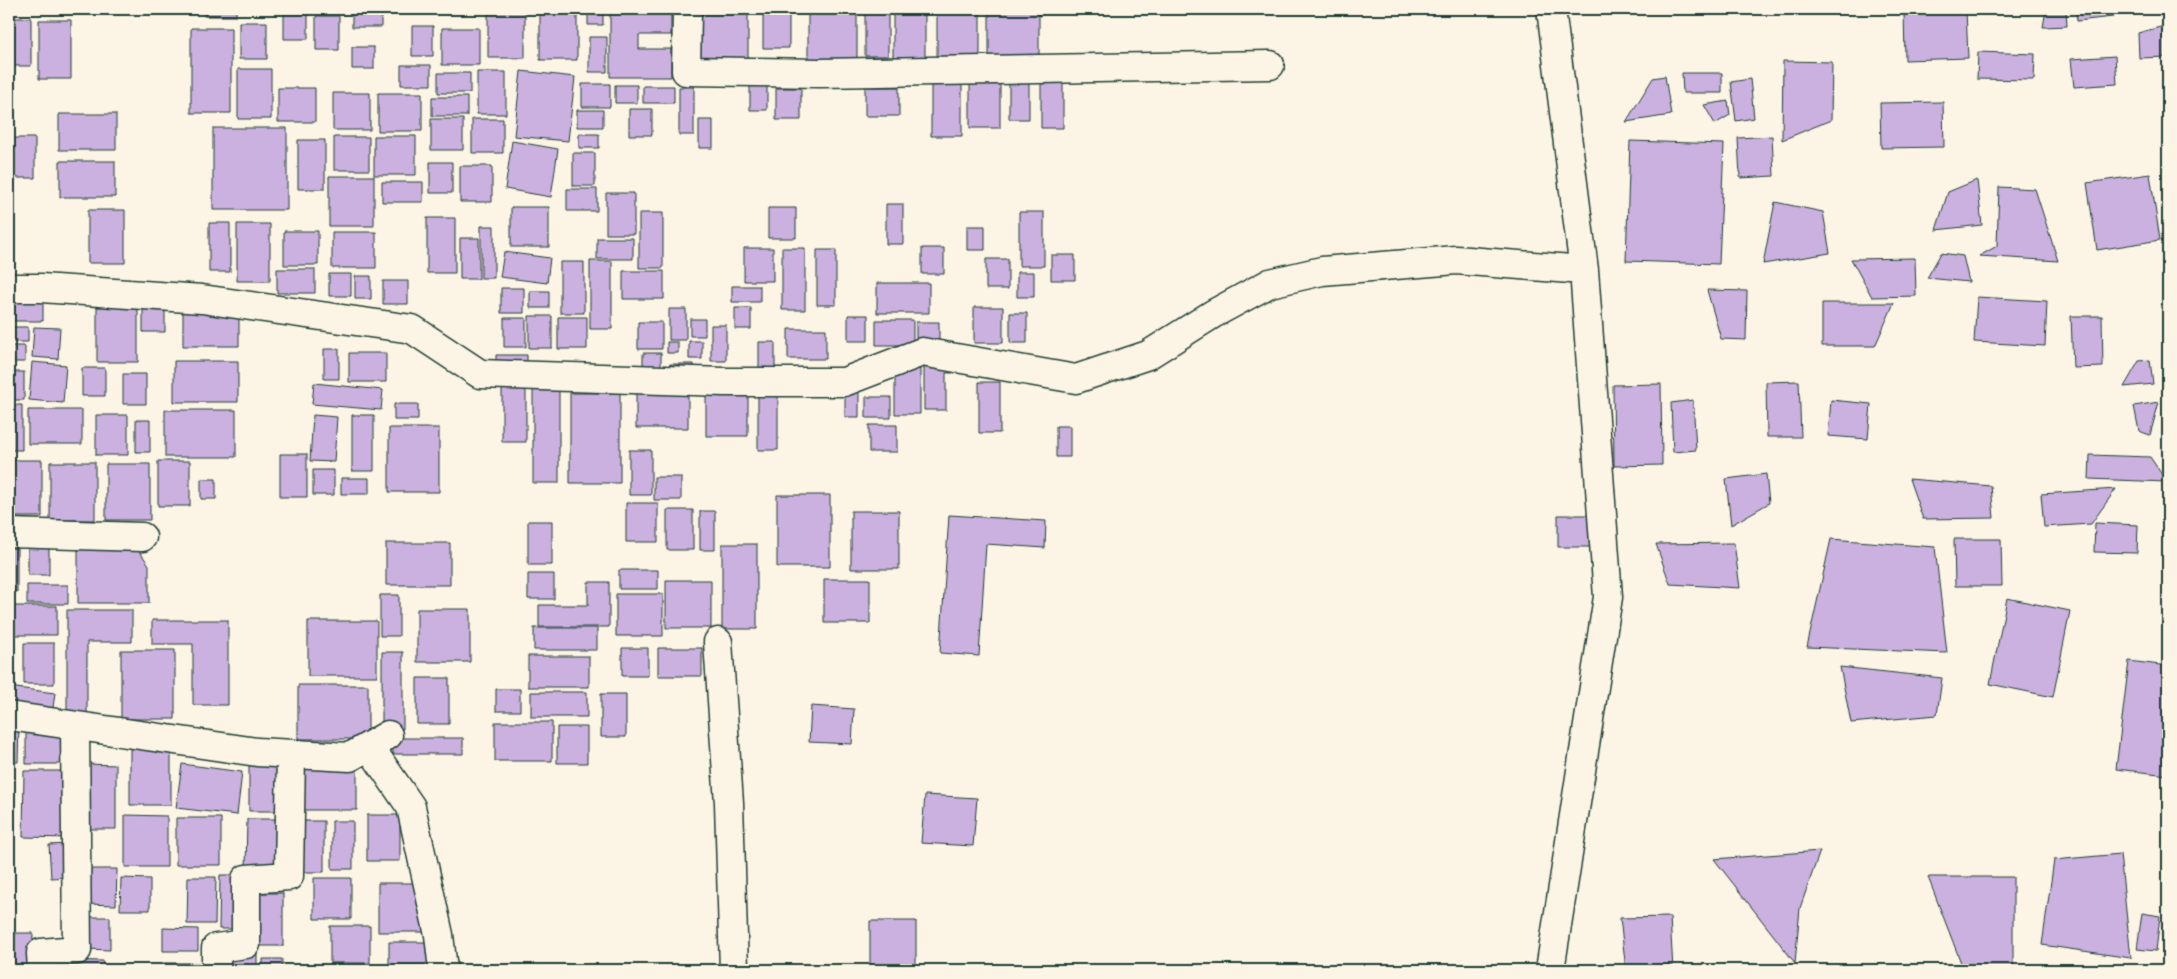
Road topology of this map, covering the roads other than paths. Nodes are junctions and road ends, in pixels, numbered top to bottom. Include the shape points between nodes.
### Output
1 (687, 9) edge
2 (1551, 9) edge
3 (1270, 65) dead end
4 (1584, 270) junction
5 (9, 288) edge
6 (9, 533) edge
7 (142, 536) dead end
8 (718, 642) dead end
9 (9, 716) edge
10 (75, 726) junction
11 (291, 754) junction
12 (42, 970) edge
13 (216, 970) edge
14 (443, 970) edge
15 (734, 970) edge
16 (1550, 970) edge

1 - 3 street via 686,71 820,73
2 - 4 street
4 - 5 street via 1456,260 1322,271 1270,283 1212,314 1148,355 1076,379 922,352 844,382 724,382 480,374 412,329 202,299
4 - 16 street via 1608,597
6 - 7 street
8 - 15 street via 730,803
9 - 10 street
10 - 11 street
10 - 12 street via 77,950 42,952
11 - 13 street via 289,876 246,879 246,944 216,948
11 - 14 street via 350,757 379,740 411,807 439,935

